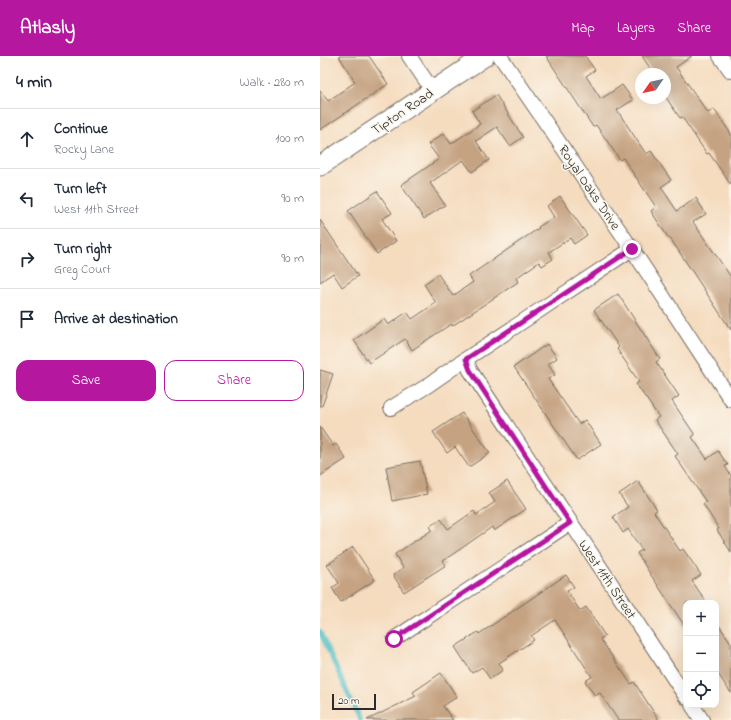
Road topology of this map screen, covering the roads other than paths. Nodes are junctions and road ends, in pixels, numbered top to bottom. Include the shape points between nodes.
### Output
1 (409, 56) edge
2 (485, 56) edge
3 (500, 56) edge
4 (720, 56) edge
5 (731, 72) edge
6 (433, 91) junction
7 (320, 166) edge
8 (632, 249) junction
9 (466, 359) junction
10 (731, 400) edge
11 (391, 408) dead end
12 (570, 523) junction
13 (394, 639) dead end
14 (683, 692) edge
15 (694, 708) edge
16 (702, 720) edge

1 - 6 street
2 - 6 street, Tipton Road
3 - 8 street, Royal Oaks Drive
4 - 5 street
6 - 7 street, Tipton Road
8 - 9 street
8 - 10 street, Royal Oaks Drive
9 - 11 street
9 - 12 street, West 11th Street via 470,370
12 - 13 street
12 - 14 street, West 11th Street
15 - 16 street

